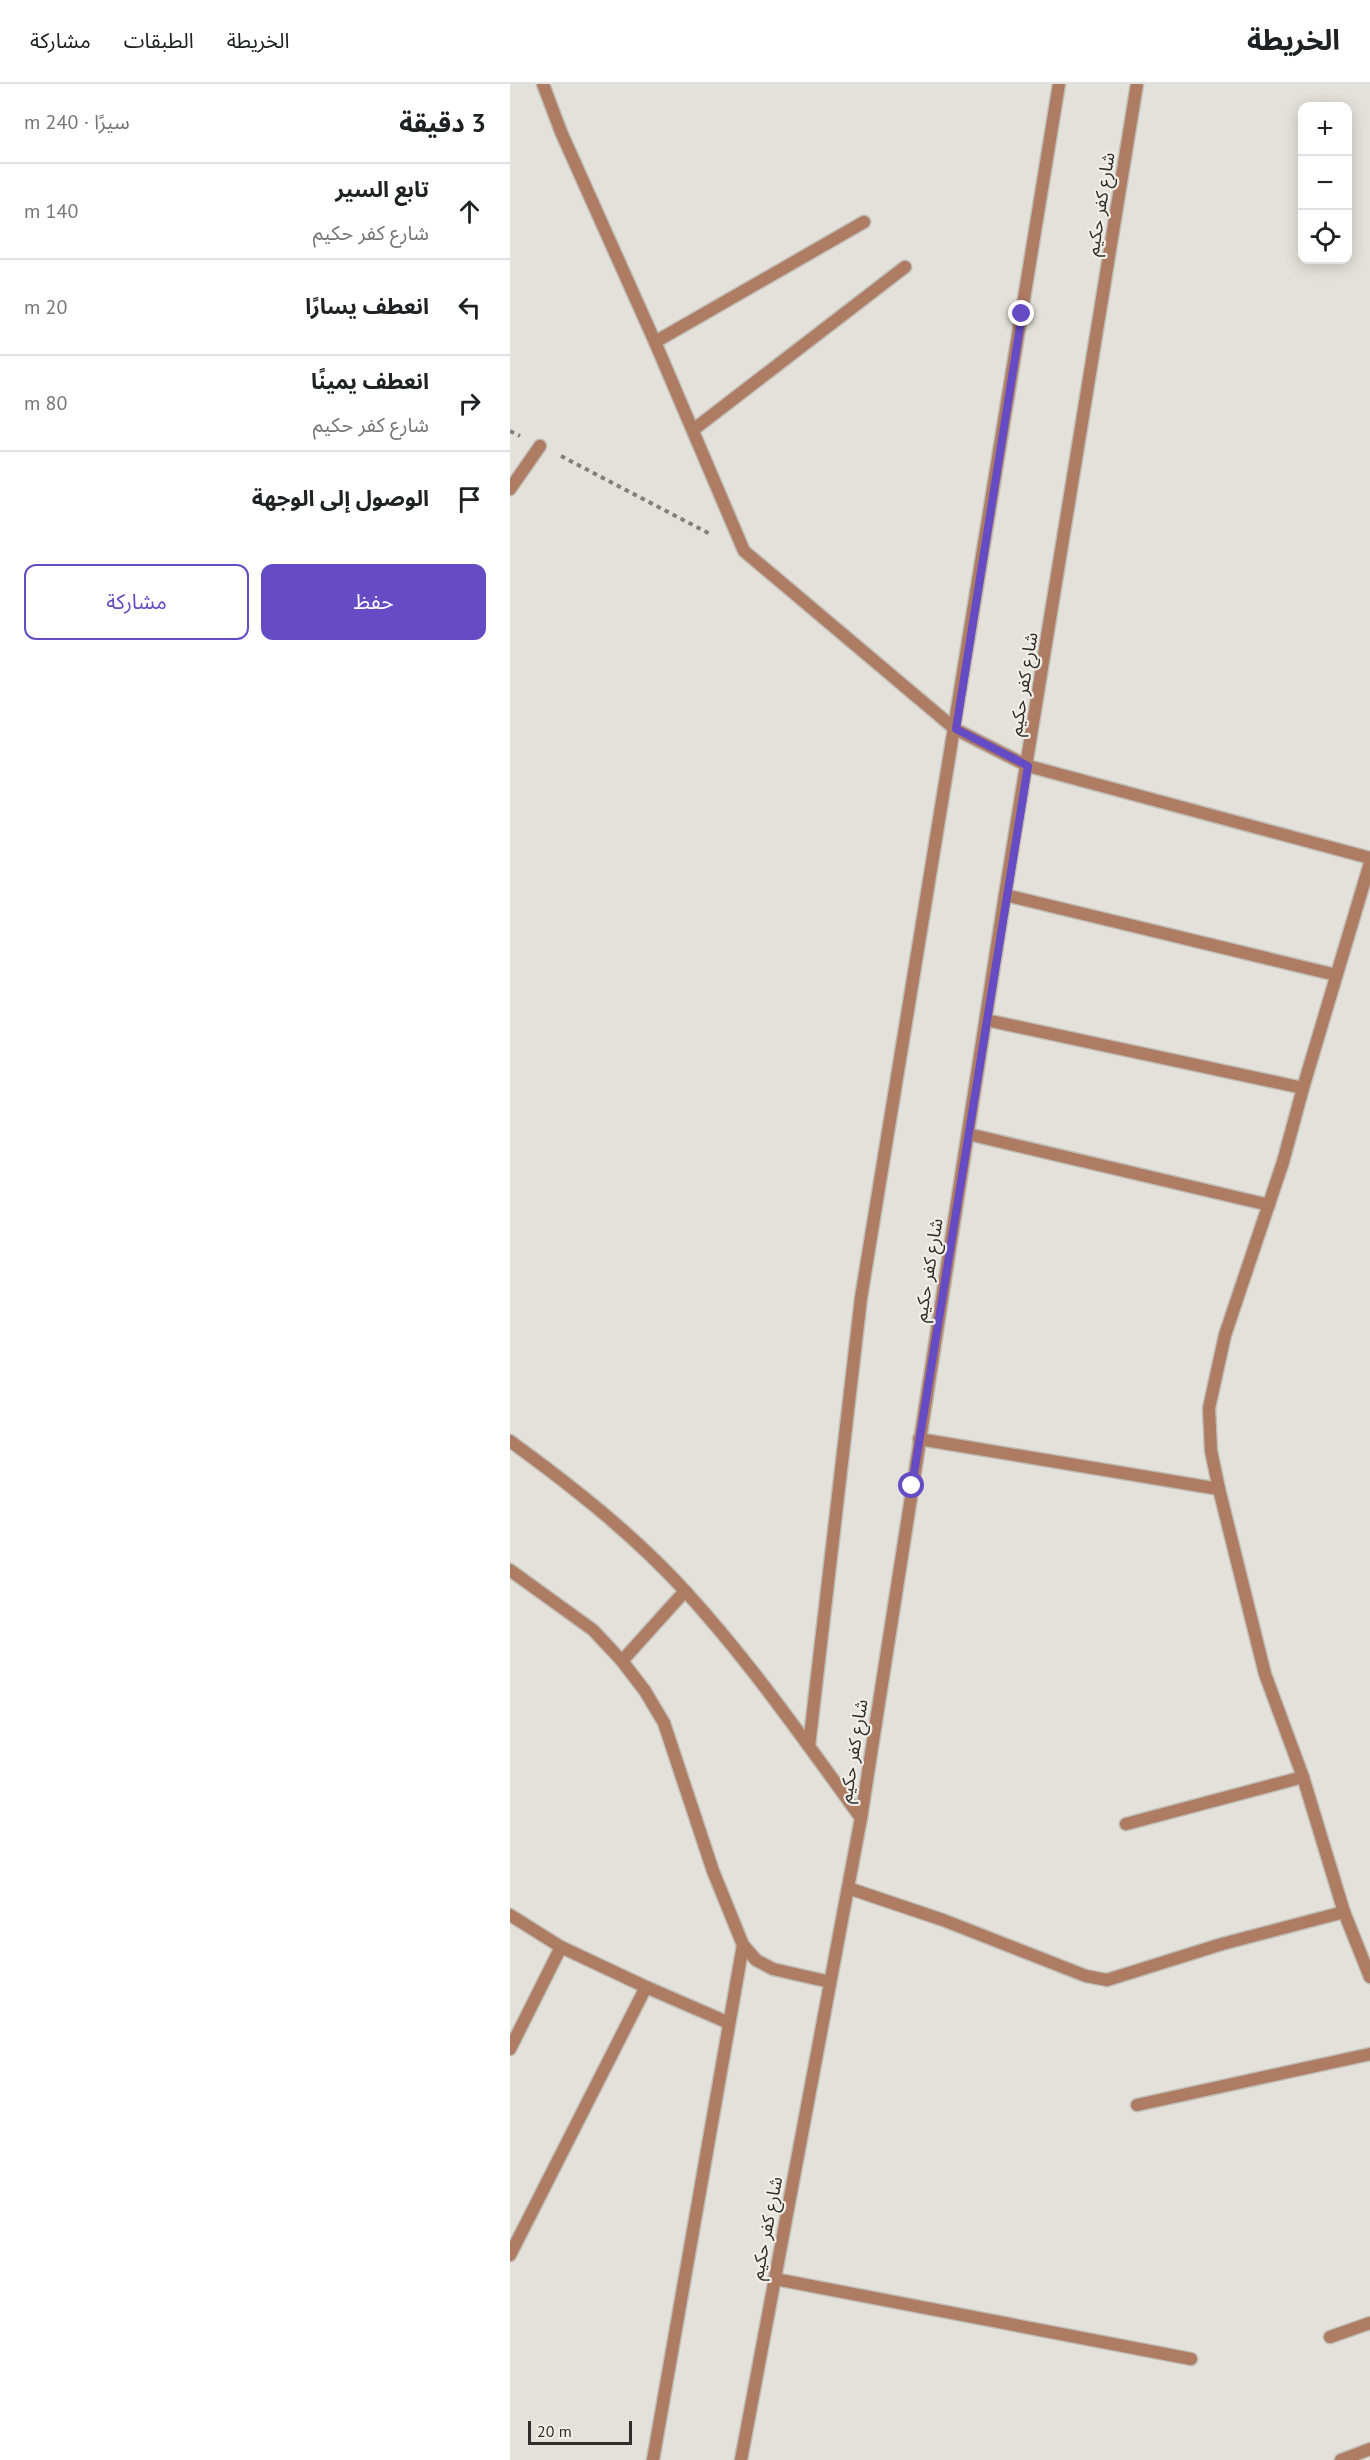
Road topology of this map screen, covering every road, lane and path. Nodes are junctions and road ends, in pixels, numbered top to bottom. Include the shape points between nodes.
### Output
1 (543, 84) edge
2 (1059, 84) edge
3 (1137, 84) edge
4 (864, 222) dead end
5 (905, 267) dead end
6 (655, 342) junction
7 (693, 430) junction
8 (510, 431) edge
9 (540, 446) junction
10 (510, 489) edge
11 (744, 551) junction
12 (956, 729) junction
13 (1028, 766) junction
14 (1370, 860) edge
15 (1005, 895) junction
16 (1336, 975) junction
17 (986, 1020) junction
18 (1303, 1088) junction
19 (968, 1134) junction
20 (1269, 1205) junction
21 (919, 1439) junction
22 (510, 1441) edge
23 (1219, 1489) junction
24 (510, 1570) edge
25 (685, 1591) junction
26 (622, 1661) junction
27 (809, 1746) junction
28 (1303, 1777) junction
29 (861, 1818) junction
30 (1126, 1824) dead end
31 (848, 1888) junction
32 (1344, 1912) junction
33 (510, 1915) edge
34 (743, 1945) junction
35 (561, 1947) junction
36 (1370, 1977) edge
37 (830, 1982) junction
38 (646, 1987) junction
39 (729, 2023) junction
40 (510, 2049) edge
41 (1370, 2054) edge
42 (1137, 2104) dead end
43 (510, 2255) edge
44 (775, 2280) junction
45 (1370, 2323) edge
46 (1330, 2337) dead end
47 (1191, 2359) dead end
48 (1370, 2449) edge
49 (653, 2460) edge
50 (741, 2460) edge
51 (1341, 2460) edge

1 - 6 street
2 - 12 street
3 - 13 street, شارع كفر حكيم
4 - 6 street
5 - 7 street
6 - 7 street
7 - 11 street
8 - 9 path
9 - 10 street
9 - 11 path
11 - 12 street
12 - 13 street
12 - 27 street via 861,1298
13 - 14 street
13 - 15 street, شارع كفر حكيم
14 - 16 street
15 - 16 street
15 - 17 street, شارع كفر حكيم
16 - 18 street
17 - 18 street
17 - 19 street, شارع كفر حكيم
18 - 20 street
19 - 20 street
19 - 21 street, شارع كفر حكيم
20 - 23 street via 1225,1335 1209,1408 1211,1451
21 - 23 street
21 - 29 street, شارع كفر حكيم
22 - 25 street via 597,1508
23 - 28 street via 1265,1674
24 - 26 street via 593,1630
25 - 26 street
25 - 27 street via 750,1666
26 - 34 street via 664,1723 727,1910
27 - 29 street
28 - 30 street
28 - 32 street
29 - 31 street, شارع كفر حكيم
31 - 32 street via 1086,1976 1107,1980
31 - 37 street, شارع كفر حكيم
32 - 36 street
33 - 35 street
34 - 37 street via 756,1960 772,1969
34 - 39 street
35 - 38 street
35 - 40 street
37 - 44 street, شارع كفر حكيم
38 - 39 street
38 - 43 street
39 - 49 street
41 - 42 street
44 - 47 street
44 - 50 street, شارع كفر حكيم
45 - 46 street
48 - 51 street

